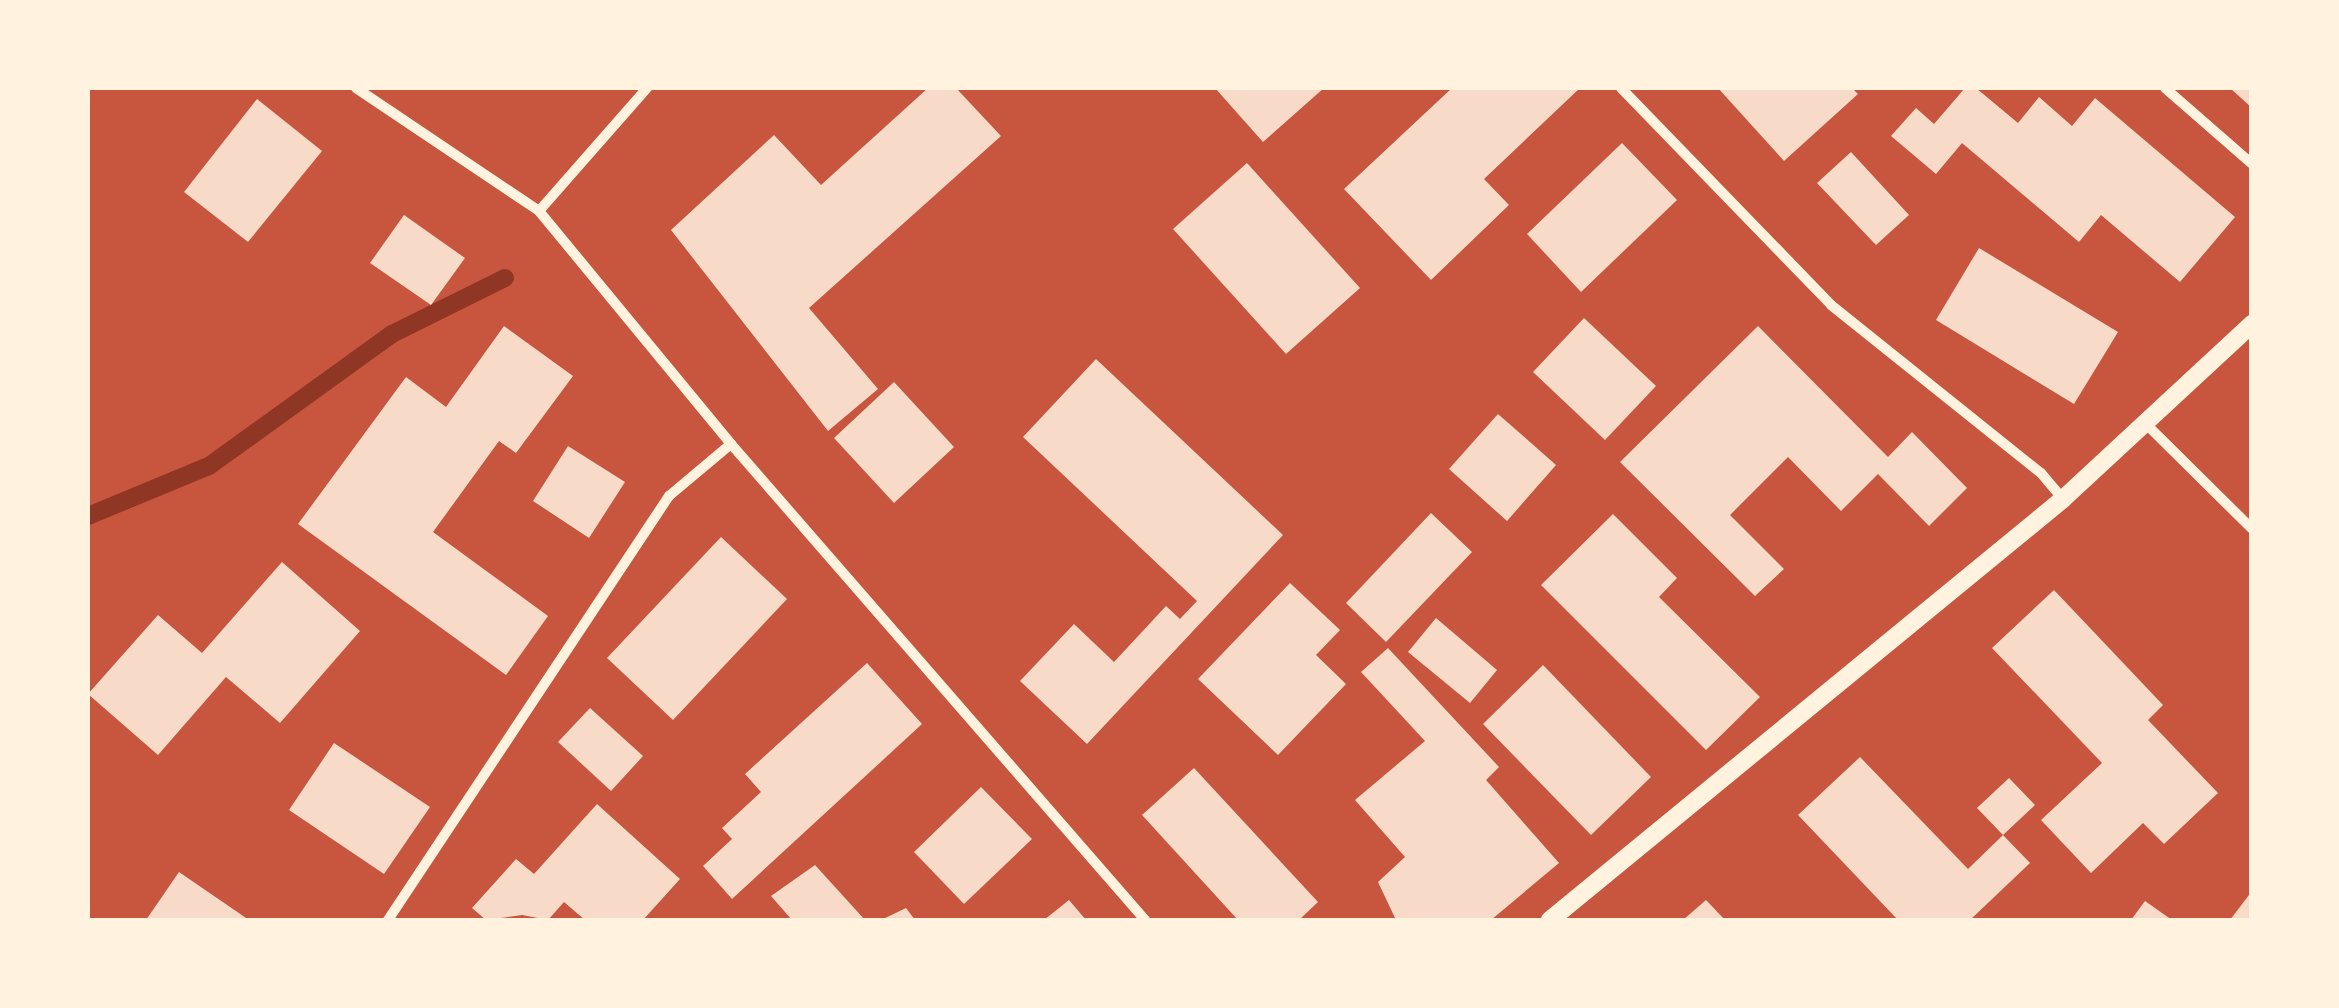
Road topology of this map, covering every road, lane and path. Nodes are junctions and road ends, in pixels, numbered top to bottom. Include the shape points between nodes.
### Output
1 (356, 88) edge
2 (647, 88) edge
3 (1622, 88) edge
4 (2164, 88) edge
5 (2252, 164) edge
6 (539, 211) junction
7 (2252, 324) edge
8 (2146, 424) junction
9 (731, 444) junction
10 (2062, 499) junction
11 (2252, 529) edge
12 (388, 920) edge
13 (1145, 920) edge
14 (1550, 920) edge

1 - 6 street
2 - 6 street
3 - 10 street via 1831,305 2041,473
4 - 5 street
6 - 9 street
7 - 8 street
8 - 10 street
8 - 11 street
9 - 12 street via 668,496
9 - 13 street
10 - 14 street

